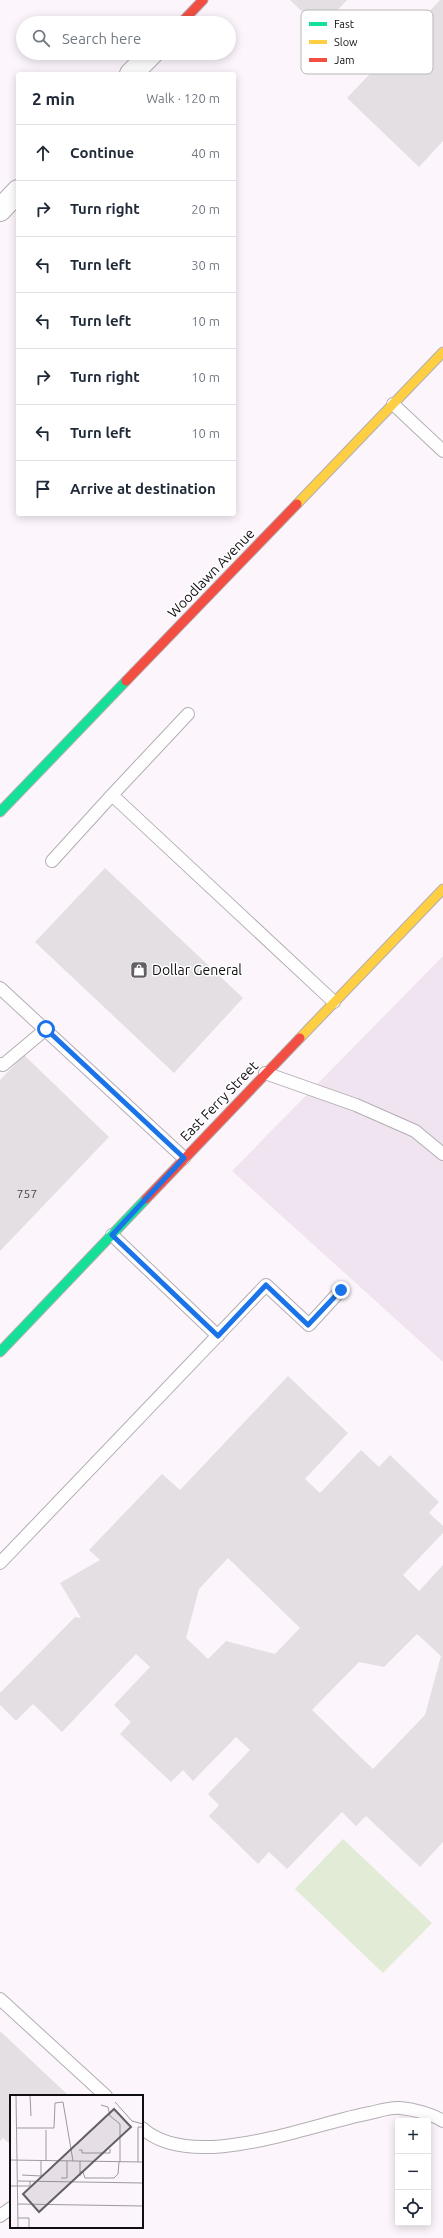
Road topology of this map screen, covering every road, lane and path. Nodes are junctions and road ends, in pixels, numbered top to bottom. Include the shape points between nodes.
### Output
1 (203, 0) edge
2 (188, 16) edge
3 (145, 60) edge
4 (133, 72) edge
5 (16, 193) edge
6 (0, 210) edge
7 (443, 352) edge
8 (393, 404) junction
9 (443, 451) edge
10 (188, 714) dead end
11 (112, 796) junction
12 (0, 812) edge
13 (52, 861) dead end
14 (443, 889) edge
15 (0, 988) edge
16 (334, 1002) junction
17 (46, 1029) junction
18 (0, 1064) edge
19 (266, 1073) junction
20 (443, 1154) edge
21 (184, 1158) junction
22 (112, 1235) junction
23 (341, 1290) dead end
24 (218, 1336) junction
25 (0, 1352) edge
26 (0, 1563) edge
27 (0, 1999) edge
28 (105, 2095) edge
29 (443, 2121) edge
30 (143, 2129) edge
31 (10, 2209) edge
32 (0, 2216) edge

1 - 2 street
3 - 4 street
5 - 6 street
7 - 8 street, Woodlawn Avenue
8 - 9 lane
8 - 12 street, Woodlawn Avenue
10 - 11 lane
11 - 13 lane
11 - 16 lane
14 - 16 street, East Ferry Street
15 - 17 lane
16 - 19 street, East Ferry Street
17 - 18 lane via 3,1065
17 - 21 lane
19 - 20 lane via 356,1105 414,1131
19 - 21 street, East Ferry Street
21 - 22 street, East Ferry Street
22 - 24 lane
22 - 25 street, East Ferry Street
23 - 24 lane via 308,1325 266,1285
24 - 26 lane
27 - 28 lane
29 - 30 lane via 400,2108 358,2115 229,2147 200,2149 171,2144
31 - 32 lane

